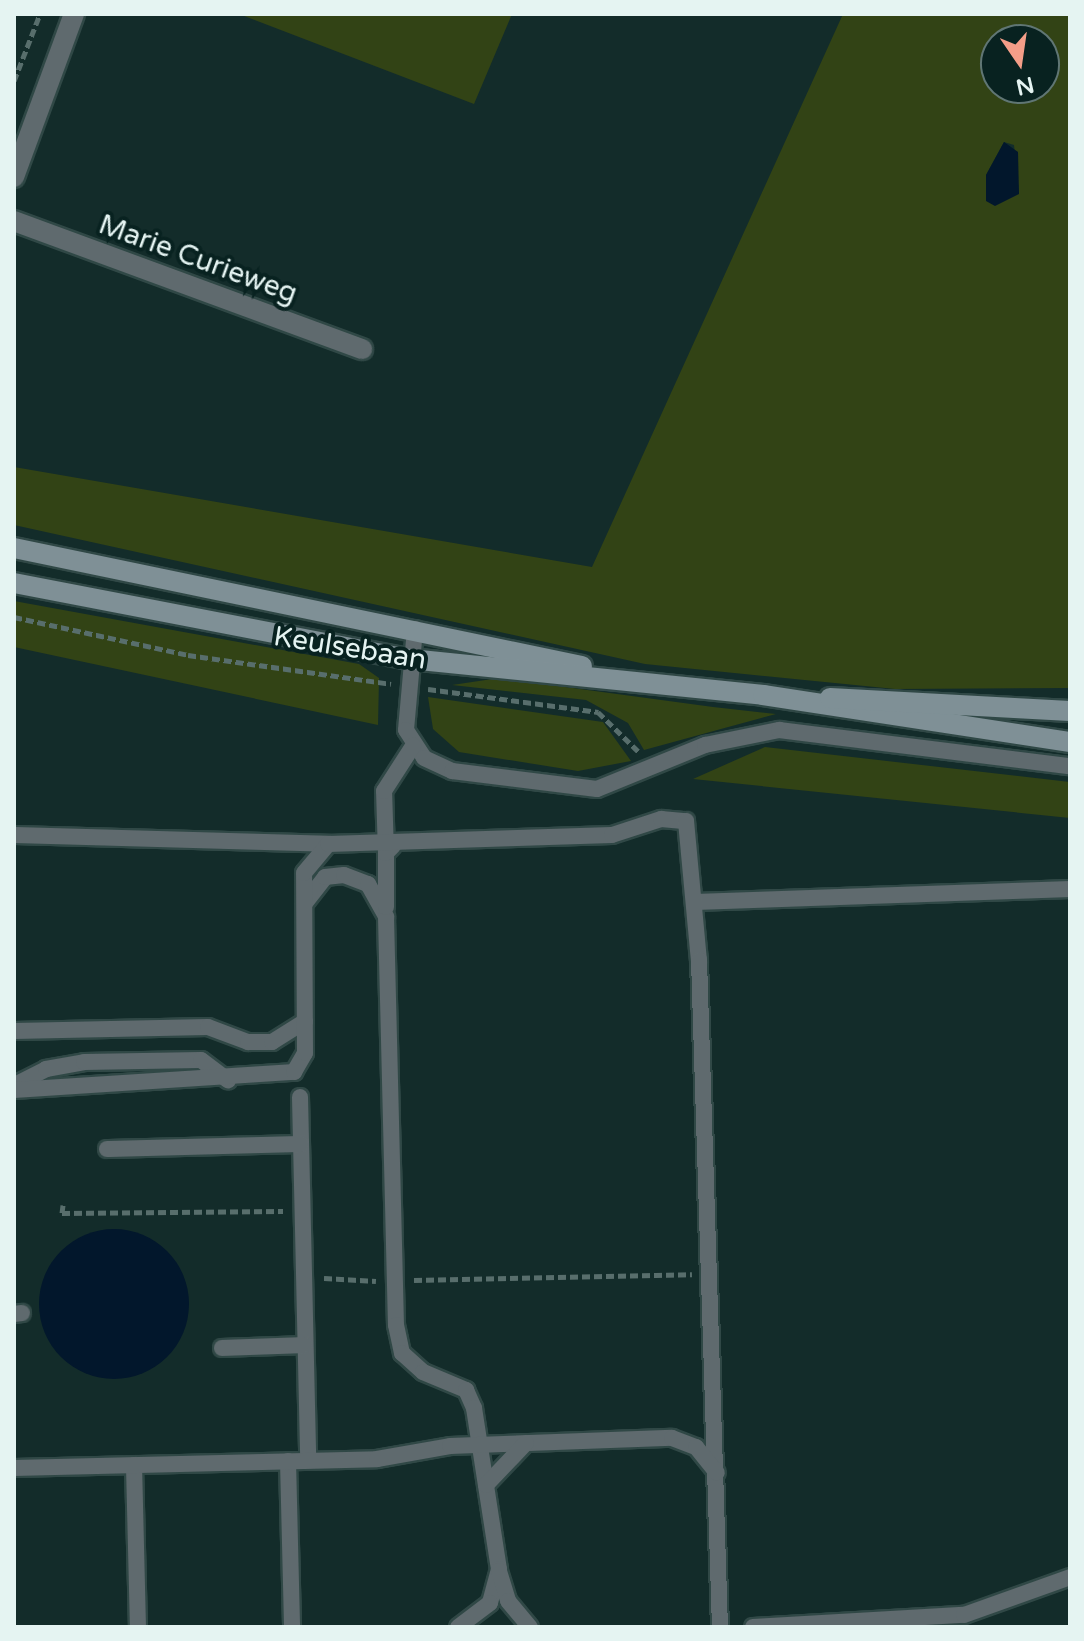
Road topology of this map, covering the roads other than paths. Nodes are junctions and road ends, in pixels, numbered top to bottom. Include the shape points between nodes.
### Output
1 (74, 14) edge
2 (14, 177) edge
3 (14, 221) edge
4 (362, 349) dead end
5 (14, 548) edge
6 (14, 583) edge
7 (415, 629) junction
8 (410, 659) junction
9 (638, 680) junction
10 (763, 695) junction
11 (1070, 711) edge
12 (1070, 742) edge
13 (413, 746) junction
14 (1070, 766) edge
15 (14, 835) edge
16 (328, 844) junction
17 (389, 846) junction
18 (1070, 889) edge
19 (696, 902) junction
20 (304, 905) junction
21 (386, 917) junction
22 (305, 1021) junction
23 (14, 1031) edge
24 (14, 1088) edge
25 (300, 1097) dead end
26 (301, 1144) junction
27 (107, 1149) dead end
28 (305, 1345) junction
29 (222, 1348) dead end
30 (526, 1443) junction
31 (481, 1445) junction
32 (308, 1460) junction
33 (288, 1461) junction
34 (134, 1465) junction
35 (14, 1468) edge
36 (717, 1473) junction
37 (486, 1485) junction
38 (499, 1569) junction
39 (1070, 1577) edge
40 (138, 1627) edge
41 (292, 1627) edge
42 (458, 1627) edge
43 (530, 1627) edge
44 (720, 1627) edge
45 (753, 1627) edge

1 - 2 street
3 - 4 street, Marie Curieweg
5 - 7 main road, Keulsebaan
6 - 8 main road, Keulsebaan
7 - 8 lane
7 - 9 main road, Keulsebaan
8 - 9 main road, Keulsebaan
8 - 13 lane via 406,686
9 - 10 main road, Keulsebaan
10 - 11 main road, Keulsebaan
10 - 12 main road, Keulsebaan
13 - 14 lane via 452,771 567,789 619,785 705,745 779,730
13 - 17 lane via 384,791
15 - 16 lane
16 - 17 lane
16 - 20 lane via 308,865
17 - 19 lane via 612,835 661,819 686,821
17 - 21 lane
18 - 19 lane
19 - 36 lane
20 - 21 lane via 318,882 344,875 368,884
20 - 22 lane
21 - 31 lane via 394,1281 402,1353 423,1372 466,1390
22 - 23 lane via 272,1042 248,1042 208,1027
22 - 24 lane via 305,1053 294,1072 228,1080
25 - 26 lane
26 - 27 lane
26 - 28 lane
28 - 29 lane
28 - 32 lane
30 - 31 lane
30 - 36 lane via 672,1438 696,1447
30 - 37 lane
31 - 32 lane
31 - 37 lane
32 - 33 lane
33 - 34 lane
33 - 41 lane
34 - 35 lane
34 - 40 lane
36 - 44 lane
37 - 38 lane
38 - 42 lane via 490,1603
38 - 43 lane via 508,1601
39 - 45 lane via 964,1615

